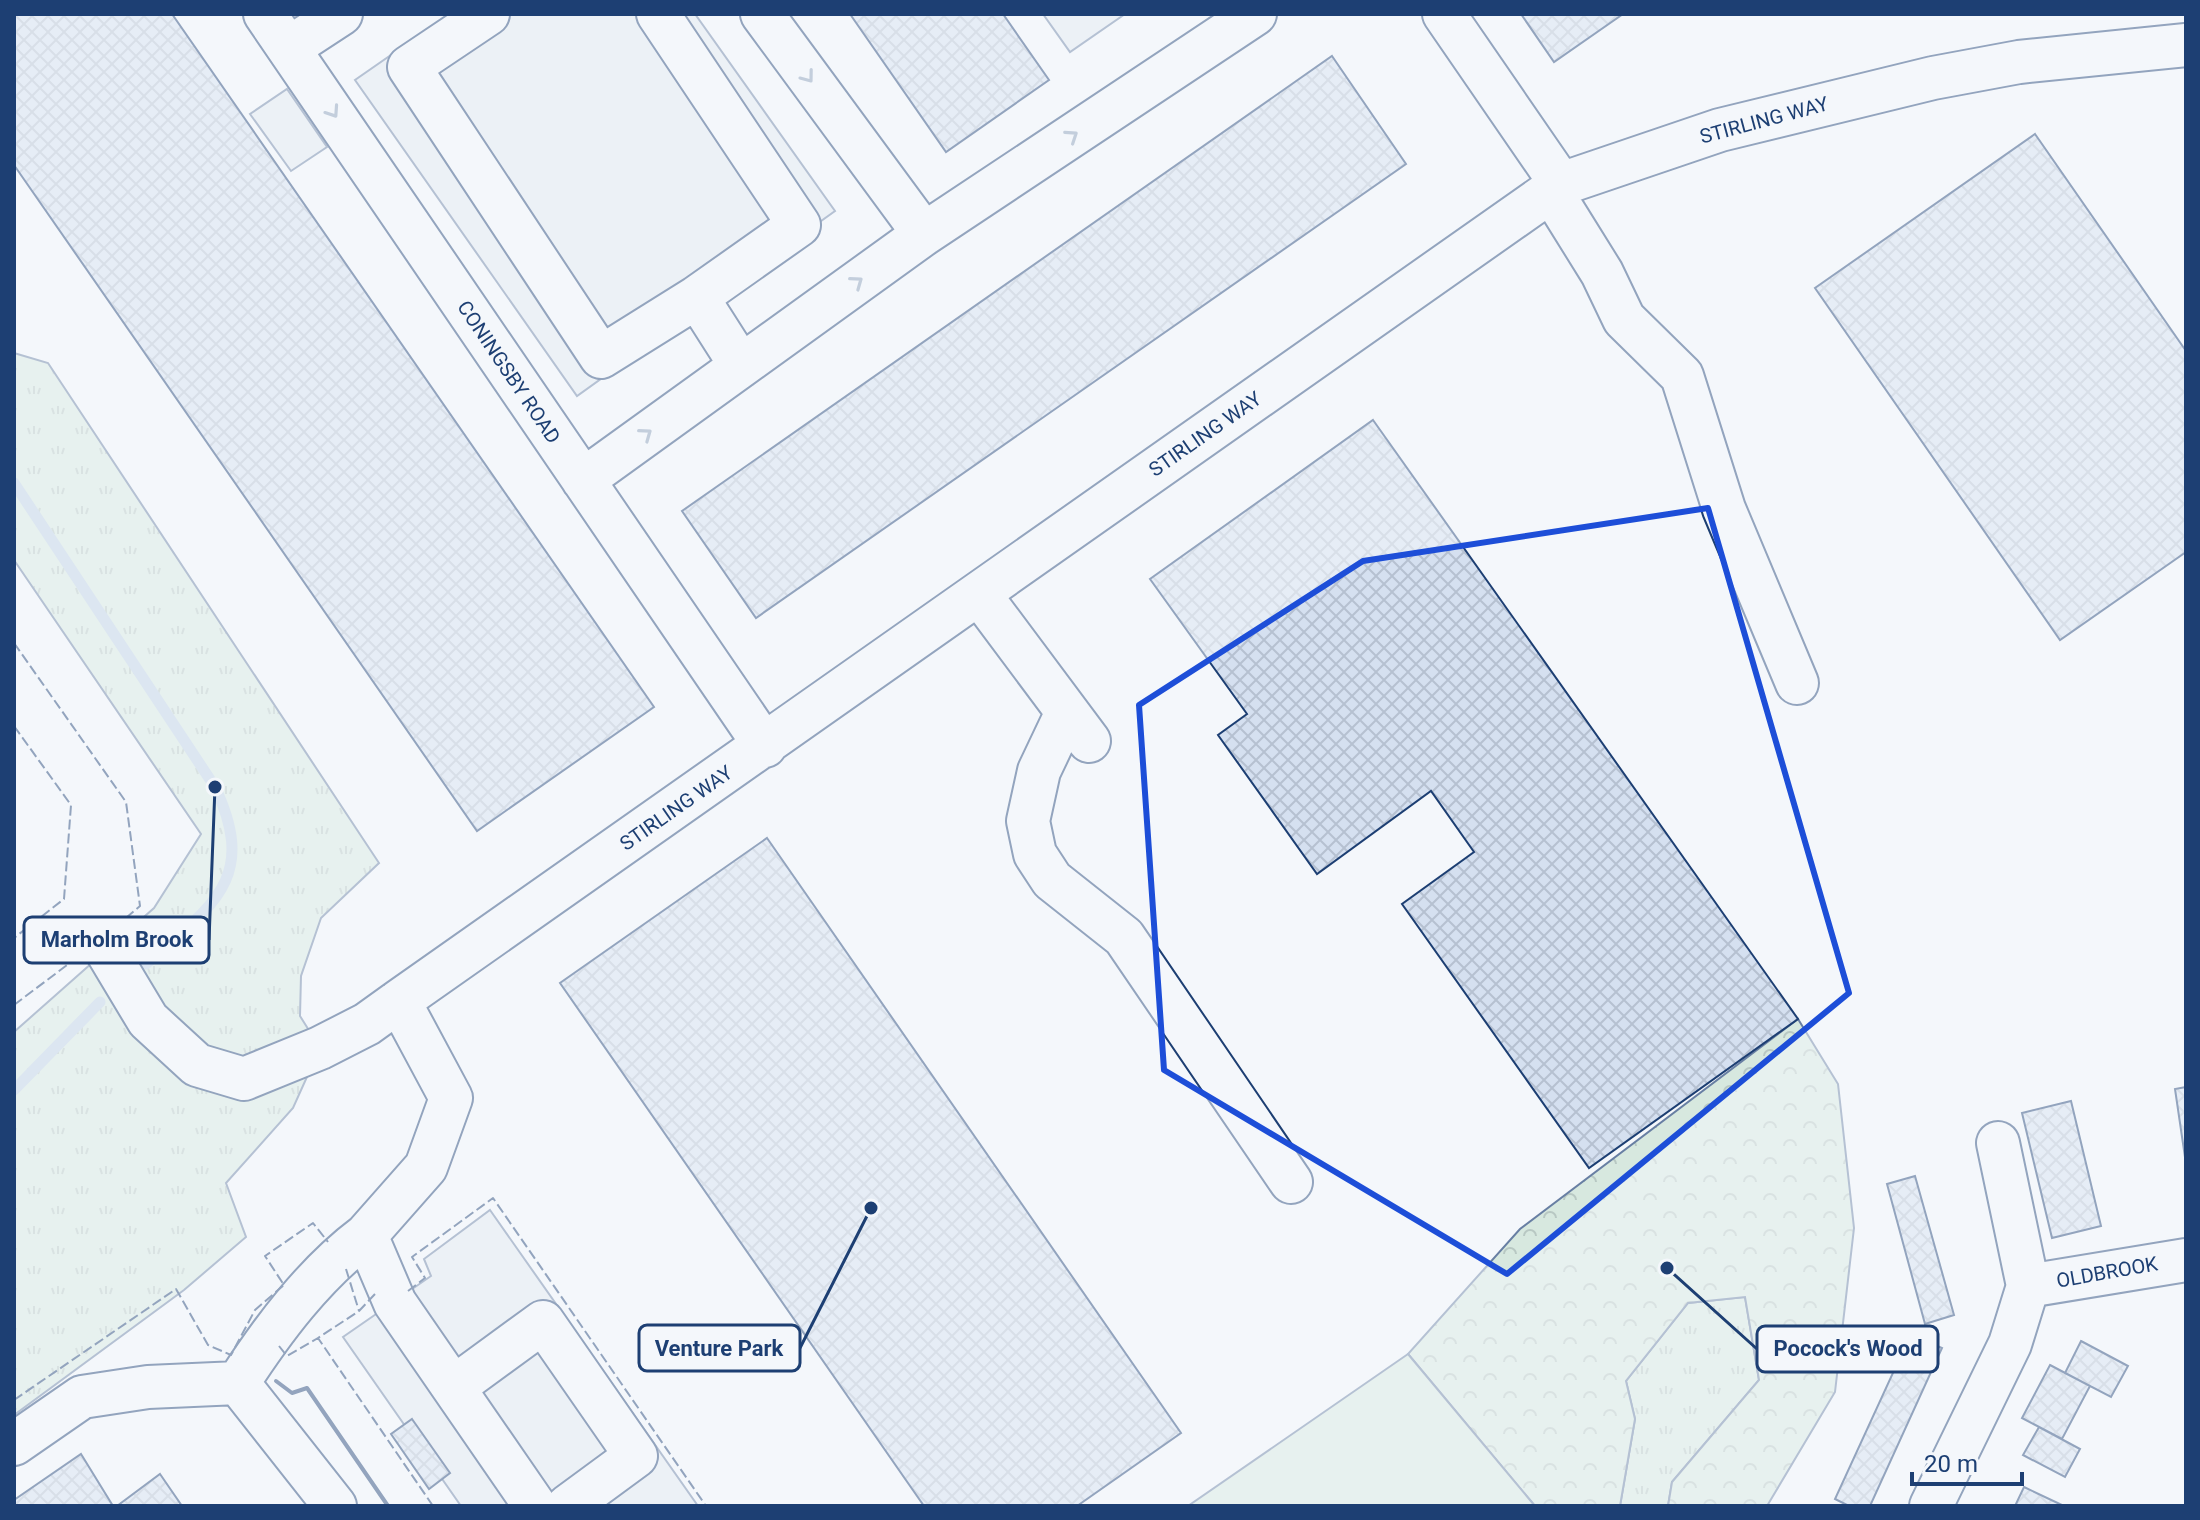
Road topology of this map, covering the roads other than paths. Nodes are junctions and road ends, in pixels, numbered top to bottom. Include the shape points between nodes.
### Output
1 (265, 14) edge
2 (341, 14) edge
3 (488, 14) edge
4 (658, 14) edge
5 (762, 14) edge
6 (1444, 14) edge
7 (1249, 16) edge
8 (2186, 45) edge
9 (289, 48) junction
10 (1556, 188) junction
11 (924, 234) junction
12 (697, 297) junction
13 (741, 366) junction
14 (583, 480) junction
15 (980, 595) junction
16 (1797, 683) dead end
17 (765, 746) junction
18 (100, 940) dead end
19 (399, 1001) junction
20 (1998, 1143) dead end
21 (1291, 1182) dead end
22 (366, 1235) junction
23 (2186, 1260) edge
24 (2028, 1286) junction
25 (238, 1383) junction
26 (454, 1387) junction
27 (14, 1444) edge
28 (335, 1506) edge
29 (535, 1506) edge
30 (568, 1506) edge
31 (1931, 1506) edge

1 - 9 street, CONINGSBY ROAD
2 - 9 street
3 - 12 street via 409,67 601,357
4 - 12 street via 799,225
5 -> 11 street
6 - 10 street
11 -> 7 street
8 - 10 street, STIRLING WAY via 2019,62 1933,78 1720,130
9 -> 14 street, CONINGSBY ROAD
10 - 15 street, STIRLING WAY
10 - 16 street via 1624,319 1682,376 1724,509
13 -> 11 street
12 - 13 street
14 -> 13 street
14 - 17 street, CONINGSBY ROAD
15 - 17 street, STIRLING WAY
15 - 21 street via 1078,726 1039,771 1028,821 1035,854 1052,880 1124,937
17 - 19 street, STIRLING WAY
18 - 19 street, STIRLING WAY via 148,1020 197,1065 244,1079 320,1048
19 - 22 street via 451,1098 426,1167
20 - 24 street, OLDBROOK
22 - 25 street via 338,1256
22 - 26 street via 395,1303
23 - 24 street, OLDBROOK
24 - 31 street, OLDBROOK via 2010,1344
25 - 27 street via 148,1387 82,1397
25 - 28 street
26 - 29 street
26 - 30 street via 543,1322 636,1456

